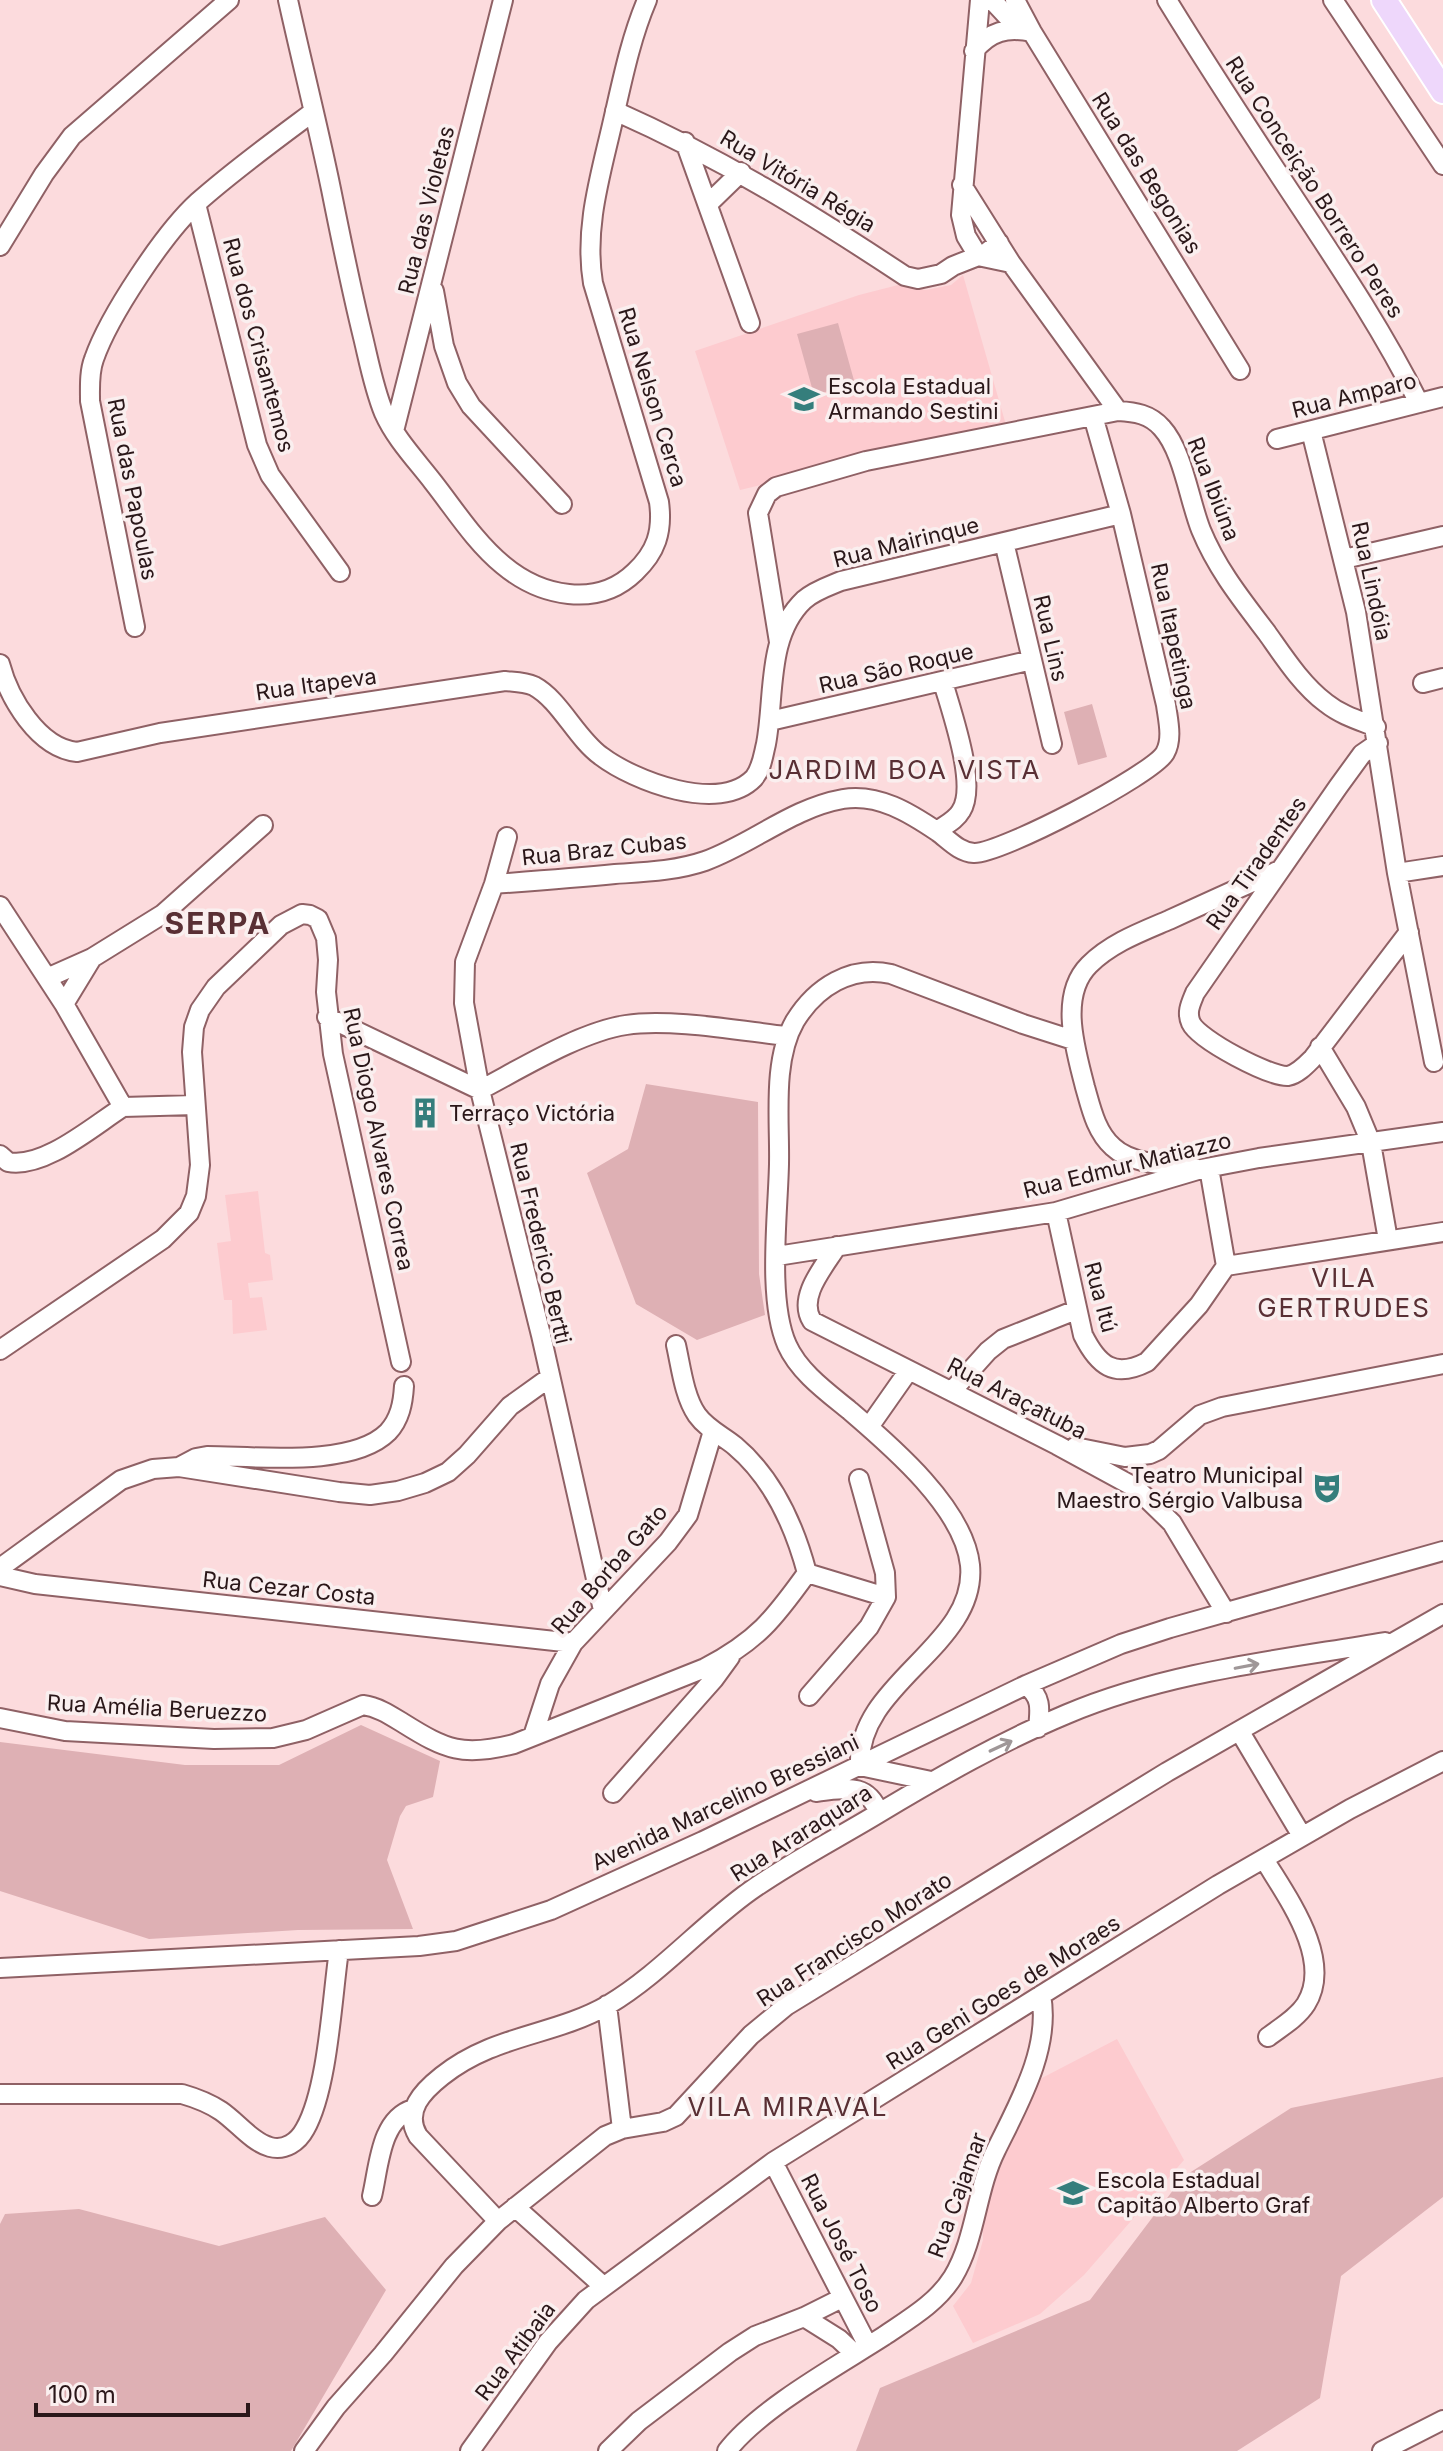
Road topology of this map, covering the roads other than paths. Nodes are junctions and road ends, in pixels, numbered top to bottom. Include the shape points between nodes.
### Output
1 (229, 0) edge
2 (288, 0) edge
3 (503, 0) edge
4 (647, 0) edge
5 (980, 0) edge
6 (992, 0) edge
7 (1015, 0) edge
8 (1167, 0) edge
9 (1333, 0) edge
10 (1384, 0) edge
11 (1026, 31) junction
12 (974, 51) junction
13 (1443, 91) edge
14 (615, 111) junction
15 (313, 112) junction
16 (685, 142) junction
17 (1443, 165) edge
18 (741, 172) junction
19 (962, 185) junction
20 (196, 204) junction
21 (708, 204) junction
22 (982, 219) junction
23 (964, 228) junction
24 (999, 243) junction
25 (0, 246) edge
26 (978, 256) junction
27 (1011, 263) junction
28 (953, 266) junction
29 (433, 284) junction
30 (750, 323) dead end
31 (1240, 370) dead end
32 (1443, 397) edge
33 (1419, 403) junction
34 (1118, 411) junction
35 (1093, 416) junction
36 (394, 431) junction
37 (1311, 431) junction
38 (1277, 439) dead end
39 (562, 504) dead end
40 (1121, 514) junction
41 (1443, 536) edge
42 (1004, 542) junction
43 (1344, 559) junction
44 (340, 572) dead end
45 (135, 627) dead end
46 (779, 642) junction
47 (1032, 660) junction
48 (0, 664) edge
49 (1443, 678) edge
50 (943, 682) junction
51 (1423, 683) dead end
52 (545, 695) joint
53 (770, 721) junction
54 (1377, 735) junction
55 (1052, 744) dead end
56 (263, 825) dead end
57 (937, 831) junction
58 (507, 837) dead end
59 (1443, 866) edge
60 (1280, 870) junction
61 (1397, 873) junction
62 (494, 884) junction
63 (1227, 893) junction
64 (0, 906) edge
65 (1247, 918) junction
66 (1409, 932) junction
67 (92, 958) junction
68 (47, 978) junction
69 (1443, 1003) edge
70 (64, 1004) junction
71 (1424, 1006) junction
72 (327, 1017) junction
73 (786, 1036) junction
74 (1073, 1040) junction
75 (1320, 1047) junction
76 (1434, 1062) dead end
77 (480, 1090) junction
78 (195, 1105) junction
79 (123, 1107) junction
80 (1443, 1132) edge
81 (1371, 1143) junction
82 (0, 1155) edge
83 (1205, 1168) junction
84 (1056, 1212) junction
85 (1443, 1232) edge
86 (1388, 1240) junction
87 (837, 1246) junction
88 (777, 1256) junction
89 (1226, 1266) junction
90 (1076, 1310) junction
91 (676, 1345) dead end
92 (0, 1350) edge
93 (401, 1362) dead end
94 (1443, 1364) edge
95 (909, 1370) junction
96 (549, 1378) junction
97 (404, 1386) dead end
98 (952, 1391) junction
99 (869, 1427) junction
100 (713, 1431) junction
101 (1057, 1445) junction
102 (179, 1467) junction
103 (859, 1479) dead end
104 (1443, 1551) edge
105 (0, 1568) edge
106 (807, 1573) junction
107 (0, 1576) edge
108 (886, 1597) junction
109 (603, 1610) junction
110 (1226, 1613) junction
111 (1441, 1619) edge
112 (1395, 1640) junction
113 (573, 1643) junction
114 (731, 1654) junction
115 (1026, 1685) junction
116 (809, 1696) dead end
117 (876, 1710) junction
118 (0, 1718) edge
119 (1038, 1728) junction
120 (1240, 1732) junction
121 (533, 1736) junction
122 (889, 1751) junction
123 (1443, 1761) edge
124 (860, 1766) junction
125 (931, 1781) junction
126 (613, 1793) dead end
127 (801, 1793) junction
128 (879, 1813) junction
129 (1302, 1836) junction
130 (1264, 1859) junction
131 (339, 1950) junction
132 (0, 1968) edge
133 (1041, 1995) junction
134 (607, 2005) junction
135 (1268, 2037) dead end
136 (0, 2094) edge
137 (413, 2109) junction
138 (622, 2129) junction
139 (773, 2162) junction
140 (372, 2196) dead end
141 (515, 2207) junction
142 (498, 2221) junction
143 (602, 2285) junction
144 (842, 2298) junction
145 (804, 2317) junction
146 (862, 2350) junction
147 (1443, 2420) edge
148 (304, 2451) edge
149 (470, 2451) edge
150 (608, 2451) edge
151 (727, 2451) edge
152 (1382, 2451) edge

1 - 25 street via 72,136
2 - 15 street, Rua Nelson Cerca
3 - 29 street, Rua das Violetas
4 - 14 street, Rua Nelson Cerca
5 - 12 street
6 - 11 street, Rua das Begonias
7 - 11 street, Rua das Begonias
8 - 33 street, Rua Conceição Borrero Peres via 1364,304
9 - 17 street
10 - 13 main road
11 - 12 street via 1000,30
11 - 31 street, Rua das Begonias
12 - 19 street
14 - 16 street, Rua Vitória Régia
14 - 36 street, Rua Nelson Cerca via 589,258 659,502 662,522 648,560 604,593 588,596 520,577 479,542
15 - 20 street, Rua das Papoulas
15 - 36 street, Rua Nelson Cerca via 375,389
16 - 18 street, Rua Vitória Régia
16 - 21 street
18 - 21 street
18 - 28 street, Rua Vitória Régia via 905,276 928,278
19 - 22 street
19 - 23 street
20 - 44 street, Rua dos Crisantemos via 257,445 270,475
20 - 45 street, Rua das Papoulas via 161,244 117,314 93,359 89,379
21 - 30 street
22 - 23 street
22 - 24 street
23 - 26 street
23 - 28 street
24 - 26 street, Rua Vitória Régia
24 - 27 street
26 - 27 street
26 - 28 street, Rua Vitória Régia
27 - 34 street
29 - 36 street, Rua das Violetas
29 - 39 street via 457,383 471,406
32 - 33 street, Rua Amparo
33 - 37 street, Rua Amparo
34 - 35 street, Rua Ibiúna
34 - 54 street, Rua Ibiúna via 1152,418 1164,430 1201,530 1229,584 1305,683
35 - 40 street, Rua Itapetinga
35 - 46 street, Rua Ibiúna via 866,461 798,479 767,494 758,513
37 - 38 street, Rua Amparo
37 - 43 street, Rua Lindóia
40 - 42 street, Rua Mairinque
40 - 57 street, Rua Itapetinga via 1166,705 1169,731 1163,757 1128,782 1008,845 972,853
41 - 43 street
42 - 46 street, Rua Mairinque via 817,591 792,614
42 - 47 street, Rua Lins
43 - 54 street, Rua Lindóia
46 - 53 street, Rua Mairinque
47 - 50 street, Rua São Roque
47 - 55 street, Rua Lins
48 - 52 street, Rua Itapeva via 20,708 45,738 67,751 215,723 505,681 536,687
49 - 51 street
50 - 53 street, Rua São Roque
50 - 57 street via 967,783 962,811
52 - 53 street, Rua Mairinque via 604,758 687,793 728,790 754,777
54 - 60 street, Rua Tiradentes
54 - 61 street, Rua Lindóia
56 - 67 street via 163,914
57 - 62 street, Rua Braz Cubas via 891,804 846,798 794,815 702,862
58 - 62 street, Rua Frederico Bertti
59 - 61 street
60 - 63 street
60 - 65 street, Rua Tiradentes
61 - 66 street, Rua Lindóia
62 - 77 street, Rua Frederico Bertti via 462,982
63 - 65 street
63 - 74 street via 1129,938 1086,968 1072,1011
64 - 68 street
65 - 75 street, Rua Tiradentes via 1195,993 1189,1020 1199,1036 1218,1048 1277,1074 1288,1076 1303,1067
66 - 71 street, Rua Lindóia
66 - 75 street
67 - 68 street
67 - 70 street
68 - 70 street
69 - 71 street
70 - 79 street
71 - 76 street, Rua Lindóia
72 - 77 street
72 - 78 street, Rua Diogo Alvares Correa via 323,928 302,914 281,925 216,987 200,1010 192,1052
72 - 93 street, Rua Diogo Alvares Correa
73 - 74 street via 818,995 838,980 872,970
73 - 77 street via 627,1025 602,1031
73 - 88 street
74 - 83 street via 1097,1125 1115,1150
75 - 81 street
77 - 96 street, Rua Frederico Bertti
78 - 79 street
78 - 92 street via 200,1165 189,1213 163,1239
79 - 82 street via 31,1162 8,1162
80 - 81 street, Rua Edmur Matiazzo
81 - 83 street, Rua Edmur Matiazzo
81 - 86 street
83 - 84 street, Rua Edmur Matiazzo
83 - 89 street
84 - 87 street, Rua Edmur Matiazzo
84 - 90 street, Rua Itú
85 - 86 street
86 - 89 street
87 - 88 street, Rua Edmur Matiazzo
87 - 95 street, Rua Araçatuba via 810,1292 806,1305 812,1321
88 - 99 street via 780,1322 793,1356
89 - 90 street, Rua Itú via 1181,1325 1135,1368 1115,1370 1103,1363 1090,1348
90 - 98 street via 1003,1339
91 - 100 street via 692,1406
94 - 101 street via 1222,1407 1200,1415 1150,1454 1125,1457
95 - 98 street, Rua Araçatuba
95 - 99 street
96 - 102 street, Rua Frederico Bertti via 510,1406 448,1472 398,1491 339,1492
96 - 109 street
97 - 102 street, Rua Frederico Bertti via 398,1418 388,1432 358,1449 313,1457 207,1456
98 - 101 street, Rua Araçatuba
99 - 117 street via 951,1516 970,1563 964,1603
100 - 106 street via 735,1446 765,1482 798,1539
100 - 109 street, Rua Borba Gato via 688,1515
101 - 110 street, Rua Araçatuba via 1155,1504
102 - 105 street, Rua Frederico Bertti via 121,1480
103 - 108 street via 885,1573
104 - 110 street, Avenida Marcelino Bressiani
106 - 108 street
106 - 114 street via 760,1634
107 - 113 street, Rua Cezar Costa
108 - 116 street via 869,1627
109 - 113 street, Rua Borba Gato
110 - 115 street, Avenida Marcelino Bressiani via 1121,1644
111 - 112 street
119 -> 112 street, Rua Araraquara via 1105,1699 1168,1681
112 - 120 street, Rua Francisco Morato
113 - 121 street, Rua Borba Gato via 550,1684
114 - 121 street, Rua Amélia Beruezzo
114 - 126 street
115 - 119 street via 1040,1702
115 - 122 street, Avenida Marcelino Bressiani
117 - 122 street via 876,1737
117 - 124 street via 861,1741
118 - 121 street, Rua Amélia Beruezzo via 65,1731 273,1738 363,1705 454,1751 492,1750
125 -> 119 street, Rua Araraquara
120 - 129 street
120 - 138 street, Rua Francisco Morato via 786,2006 751,2035 676,2116
122 - 124 street, Avenida Marcelino Bressiani
123 - 129 street, Rua Geni Goes de Moraes
124 - 125 street
124 - 127 street, Avenida Marcelino Bressiani
125 - 128 street, Rua Araraquara
127 - 128 street via 861,1791 875,1801
127 - 131 street, Avenida Marcelino Bressiani via 621,1879 494,1931 419,1946
128 - 134 street, Rua Araraquara via 751,1891
129 - 130 street, Rua Geni Goes de Moraes
130 - 133 street, Rua Geni Goes de Moraes
130 - 135 street via 1304,1926 1314,1975 1306,2004
131 - 132 street, Avenida Marcelino Bressiani
131 - 136 street via 314,2110 305,2131 290,2146 261,2143 220,2110 182,2094
133 - 139 street, Rua Geni Goes de Moraes
133 - 146 street, Rua Cajamar via 1043,2027 1036,2056 988,2169 953,2276 919,2313
134 - 137 street, Rua Araraquara via 473,2055 443,2075
134 - 138 street
137 - 140 street, Rua Araraquara via 390,2126
137 - 142 street via 418,2136
138 - 141 street, Rua Francisco Morato via 596,2143
139 - 143 street, Rua Geni Goes de Moraes
139 - 144 street, Rua José Toso
141 - 142 street, Rua Francisco Morato
141 - 143 street
142 - 148 street, Rua Francisco Morato via 454,2266
143 - 149 street, Rua Atibaia via 548,2342
144 - 145 street
144 - 146 street, Rua José Toso
145 - 146 street
145 - 150 street via 730,2352
146 - 151 street, Rua Cajamar via 754,2424
147 - 152 street

